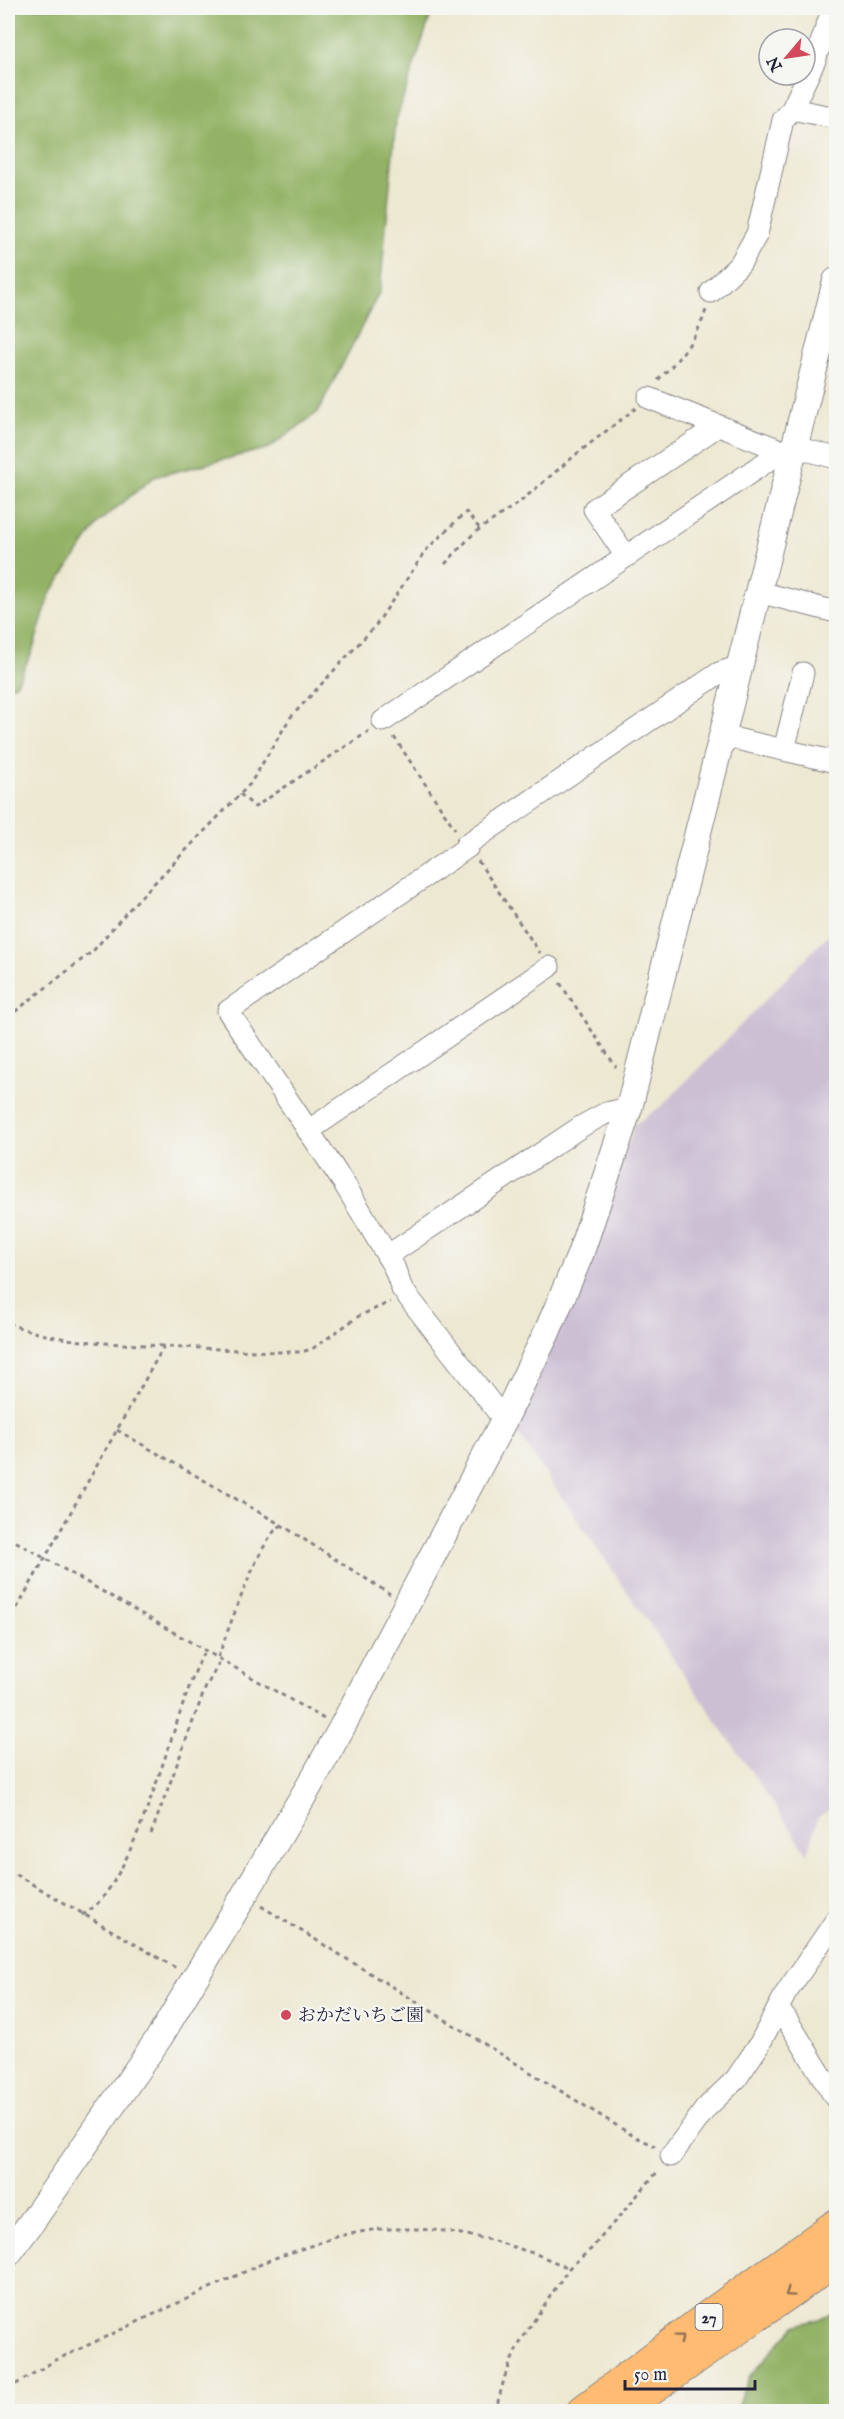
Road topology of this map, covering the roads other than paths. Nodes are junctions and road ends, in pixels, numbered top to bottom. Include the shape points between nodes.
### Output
1 (833, 8) edge
2 (792, 109) junction
3 (837, 117) edge
4 (711, 292) road end
5 (835, 296) edge
6 (649, 399) road end
7 (718, 426) junction
8 (790, 449) junction
9 (837, 458) edge
10 (626, 556) junction
11 (759, 592) junction
12 (837, 612) edge
13 (740, 666) junction
14 (803, 673) dead end
15 (383, 721) road end
16 (723, 736) junction
17 (784, 750) junction
18 (837, 762) edge
19 (549, 967) dead end
20 (629, 1108) junction
21 (308, 1131) junction
22 (387, 1256) junction
23 (504, 1420) junction
24 (837, 1920) edge
25 (778, 2011) junction
26 (837, 2099) edge
27 (671, 2156) road end
28 (837, 2226) edge
29 (8, 2254) edge
30 (837, 2259) edge
31 (583, 2412) edge
32 (618, 2412) edge

1 - 2 street
2 - 3 street
2 - 4 street via 778,136 757,234 740,264
5 - 8 street
6 - 7 street
7 - 8 street
7 - 10 street via 594,508
8 - 9 street
8 - 10 street
8 - 11 street
10 - 15 street
11 - 12 street
11 - 13 street
13 - 16 street
13 - 21 street via 719,673 228,1011
14 - 17 street
16 - 17 street
16 - 20 street
17 - 18 street
19 - 21 street
20 - 22 street via 606,1113 582,1126
20 - 23 street via 580,1255
21 - 22 street
22 - 23 street via 402,1289
23 - 29 street via 341,1729 244,1896 161,2035
24 - 25 street
25 - 26 street
25 - 27 street via 736,2079 706,2108
31 -> 28 main road, 27
30 -> 32 main road, 27

